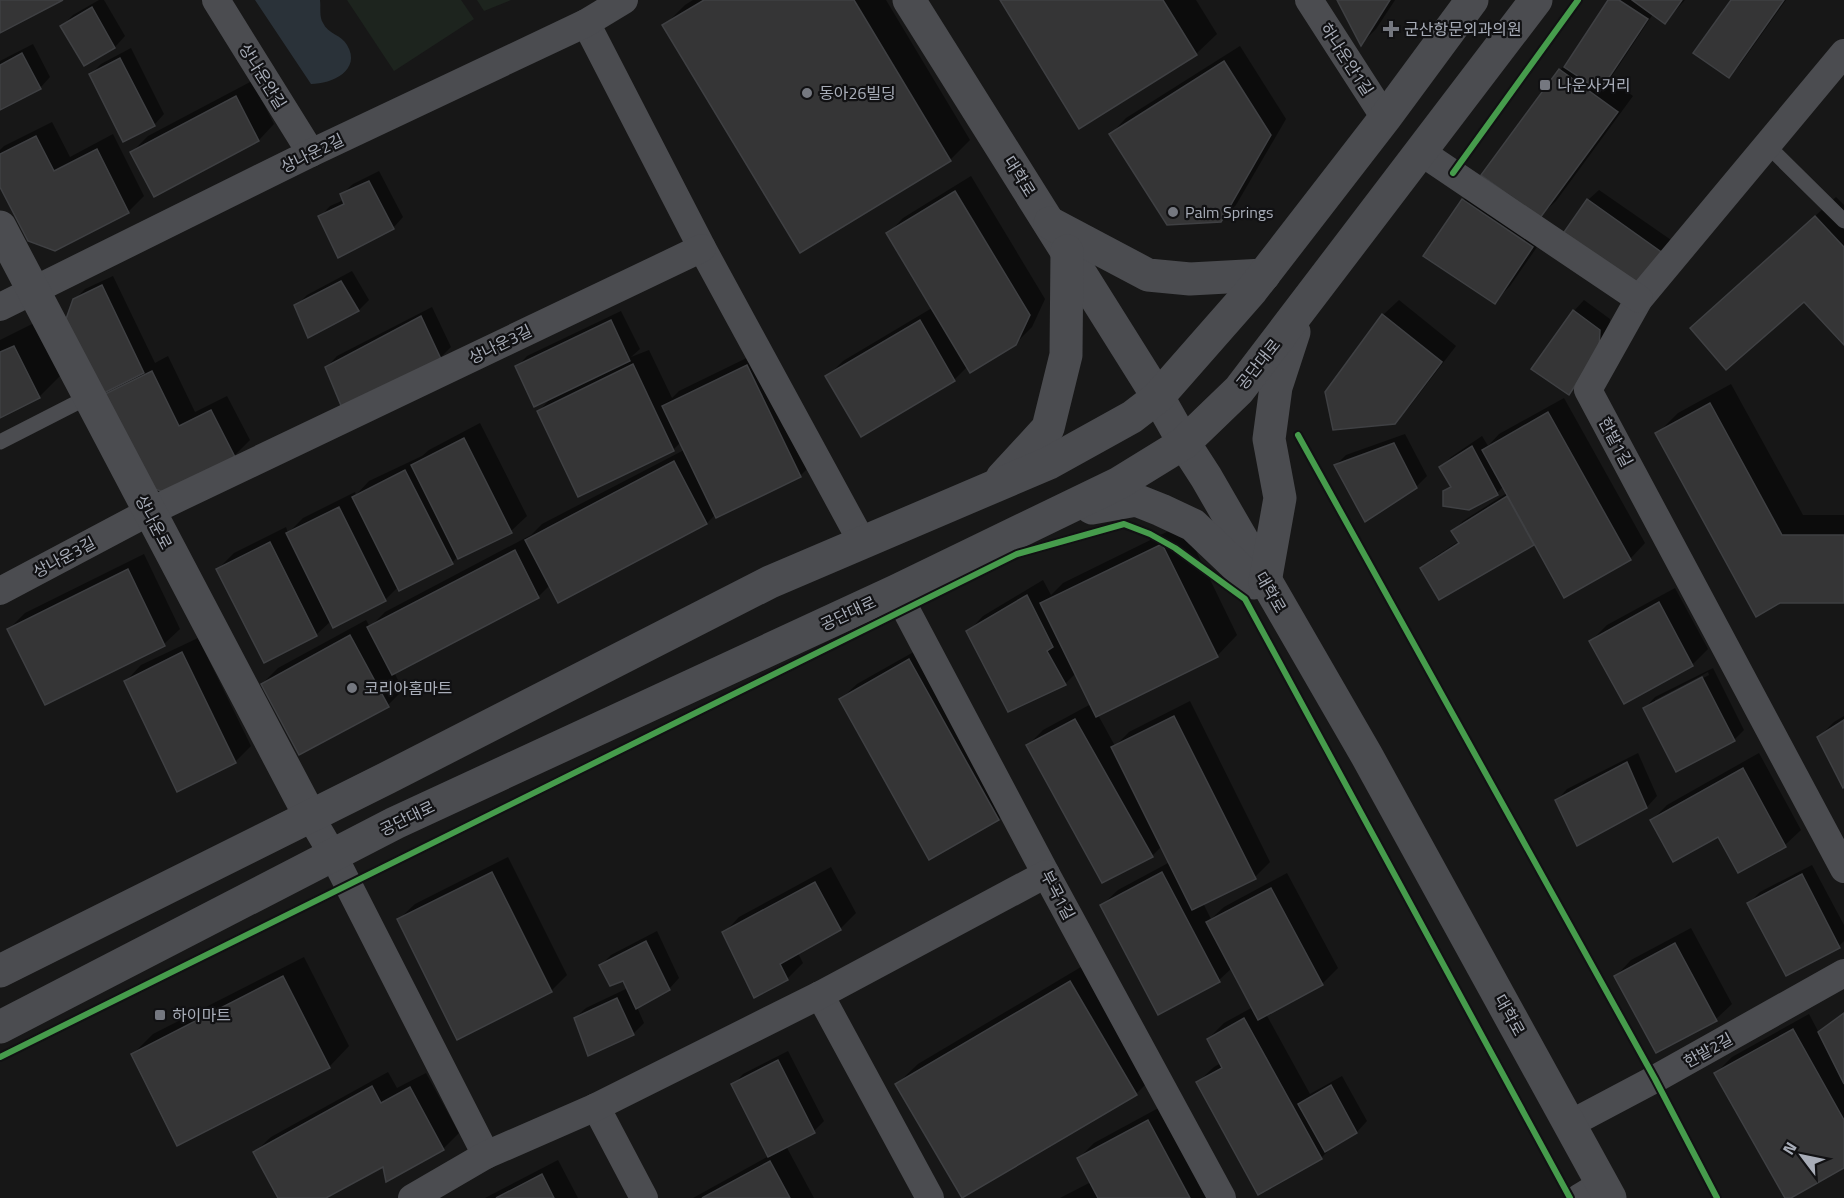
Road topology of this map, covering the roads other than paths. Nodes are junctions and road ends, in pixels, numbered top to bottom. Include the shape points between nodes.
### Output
1 (216, 0) edge
2 (624, 0) edge
3 (909, 0) edge
4 (1308, 0) edge
5 (1472, 0) edge
6 (1536, 0) edge
7 (586, 23) junction
8 (1844, 53) edge
9 (1385, 118) junction
10 (1767, 145) junction
11 (1421, 152) junction
12 (311, 153) junction
13 (1844, 221) edge
14 (1049, 223) junction
15 (0, 227) edge
16 (702, 248) junction
17 (1067, 251) junction
18 (1264, 275) junction
19 (32, 290) junction
20 (1639, 299) junction
21 (1305, 305) junction
22 (0, 307) edge
23 (88, 397) junction
24 (1158, 397) junction
25 (0, 442) edge
26 (1184, 443) junction
27 (994, 486) junction
28 (149, 512) junction
29 (1054, 514) junction
30 (862, 542) junction
31 (0, 591) edge
32 (896, 591) junction
33 (1273, 595) junction
34 (310, 816) junction
35 (333, 855) junction
36 (1844, 869) edge
37 (1046, 874) junction
38 (0, 971) edge
39 (1844, 973) edge
40 (820, 995) junction
41 (0, 1028) edge
42 (596, 1107) junction
43 (1570, 1124) junction
44 (486, 1155) junction
45 (1597, 1193) edge
46 (412, 1198) edge
47 (644, 1198) edge
48 (930, 1198) edge
49 (1222, 1198) edge

1 - 12 street, 상나운안길
2 - 7 street, 상나운2길
3 - 14 street, 대학로
4 - 9 street, 하나운안1길
5 - 9 street
6 - 11 street, 공단대로
7 - 12 street, 상나운2길
7 - 16 street
8 - 10 street, 한밭1길
9 - 18 street
10 - 13 lane
10 - 20 street, 한밭1길
11 - 20 street
11 - 21 street, 공단대로
12 - 19 street, 상나운2길
14 - 17 street, 대학로
14 - 18 street via 1148,275 1190,279
15 - 19 street, 상나운로
16 - 28 street, 상나운3길
16 - 30 street
17 - 24 street, 대학로
17 - 27 street via 1066,355 1048,428
18 - 24 street
19 - 22 street, 상나운2길
19 - 23 street, 상나운로
20 - 36 street, 한밭1길 via 1588,390
21 - 26 street, 공단대로 via 1239,390
21 - 33 street via 1276,387 1269,439 1280,498
23 - 25 lane
23 - 28 street, 상나운로
24 - 26 street, 대학로
24 - 27 street via 1132,417 1049,464
26 - 29 street, 공단대로 via 1119,483
26 - 33 street, 대학로
27 - 30 street
28 - 31 street, 상나운3길
28 - 34 street, 상나운로
29 - 32 street, 공단대로
29 - 33 street via 1136,500 1193,525
30 - 34 street via 770,582
32 - 35 street, 공단대로
32 - 37 street, 부곡1길
33 - 43 street, 대학로 via 1367,756
34 - 35 street
34 - 38 street
35 - 41 street, 공단대로
35 - 44 street
37 - 40 street
37 - 49 street, 부곡1길
39 - 43 street, 한밭2길
40 - 42 street
40 - 48 street
42 - 44 street
42 - 47 street
43 - 45 street, 대학로
44 - 46 street

